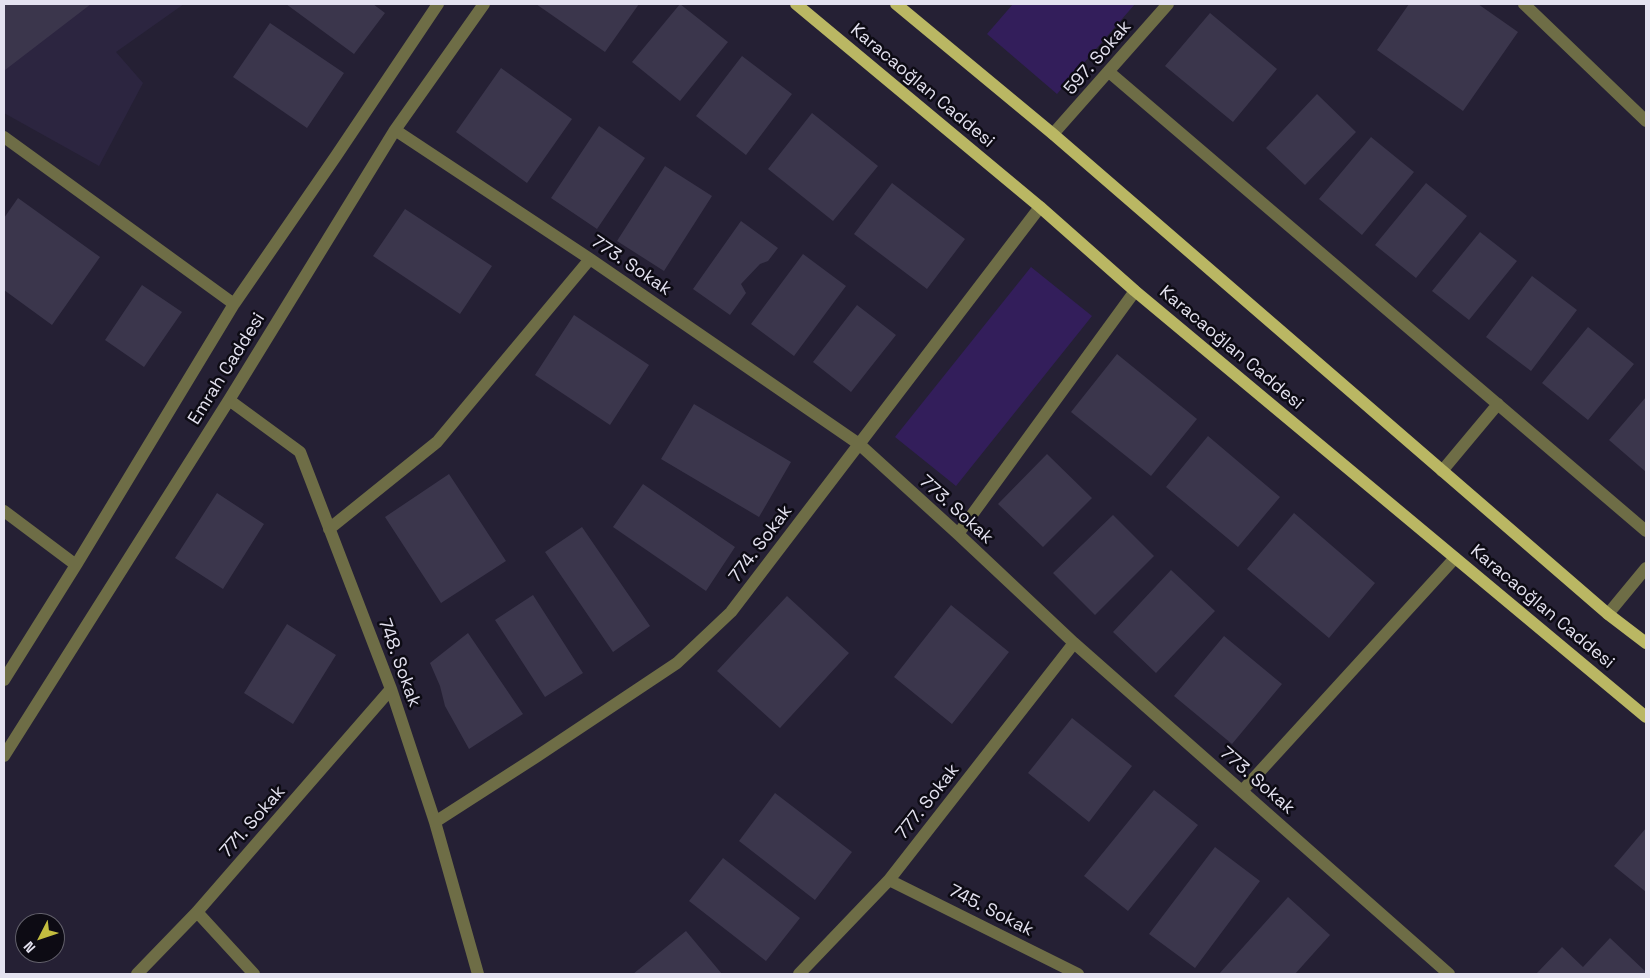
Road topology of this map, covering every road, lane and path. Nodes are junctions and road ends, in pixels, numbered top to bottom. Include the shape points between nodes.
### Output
1 (438, 4) edge
2 (484, 4) edge
3 (796, 4) edge
4 (896, 4) edge
5 (1168, 4) edge
6 (1524, 4) edge
7 (1109, 72) junction
8 (1646, 121) edge
9 (395, 130) junction
10 (1053, 134) junction
11 (4, 137) edge
12 (1040, 208) junction
13 (590, 259) junction
14 (1135, 291) junction
15 (234, 304) junction
16 (229, 400) junction
17 (1498, 404) junction
18 (858, 444) junction
19 (1442, 471) junction
20 (4, 511) edge
21 (329, 529) junction
22 (1646, 531) edge
23 (958, 534) junction
24 (1455, 558) junction
25 (76, 565) junction
26 (1646, 568) edge
27 (1608, 614) junction
28 (1074, 643) junction
29 (1646, 644) edge
30 (4, 680) edge
31 (391, 689) junction
32 (1646, 716) edge
33 (4, 756) edge
34 (1242, 791) junction
35 (435, 822) junction
36 (889, 880) junction
37 (197, 912) junction
38 (136, 974) edge
39 (254, 974) edge
40 (478, 974) edge
41 (799, 974) edge
42 (1076, 974) edge
43 (1449, 974) edge

1 - 15 street, Emrah Caddesi
2 - 9 street, Emrah Caddesi
3 - 12 main road, Karacaoğlan Caddesi
4 - 10 main road
5 - 7 street, 597. Sokak
6 - 8 street
7 - 10 street, 597. Sokak
7 - 17 street
9 - 13 street, 773. Sokak
9 - 16 street, Emrah Caddesi
10 - 19 main road
11 - 15 street
12 - 14 main road, Karacaoğlan Caddesi
12 - 18 street, 774. Sokak
13 - 18 street, 773. Sokak
13 - 21 street via 437,442
14 - 23 street
14 - 24 main road, Karacaoğlan Caddesi
15 - 25 street, Emrah Caddesi
16 - 21 street, 748. Sokak via 300,452
16 - 33 street, Emrah Caddesi
17 - 19 street
17 - 22 street
18 - 23 street, 773. Sokak
18 - 35 street, 774. Sokak via 731,612 677,663
19 - 27 main road
20 - 25 street
21 - 31 street, 748. Sokak
23 - 28 street, 773. Sokak
24 - 32 main road, Karacaoğlan Caddesi
24 - 34 street
25 - 30 street, Emrah Caddesi
26 - 27 street
27 - 29 main road
28 - 34 street, 773. Sokak
28 - 36 street, 777. Sokak
31 - 35 street, 748. Sokak
31 - 37 street, 771. Sokak
34 - 43 street, 773. Sokak
35 - 40 street, 748. Sokak
36 - 41 street, 777. Sokak
36 - 42 street, 745. Sokak
37 - 38 street, 771. Sokak
37 - 39 street

